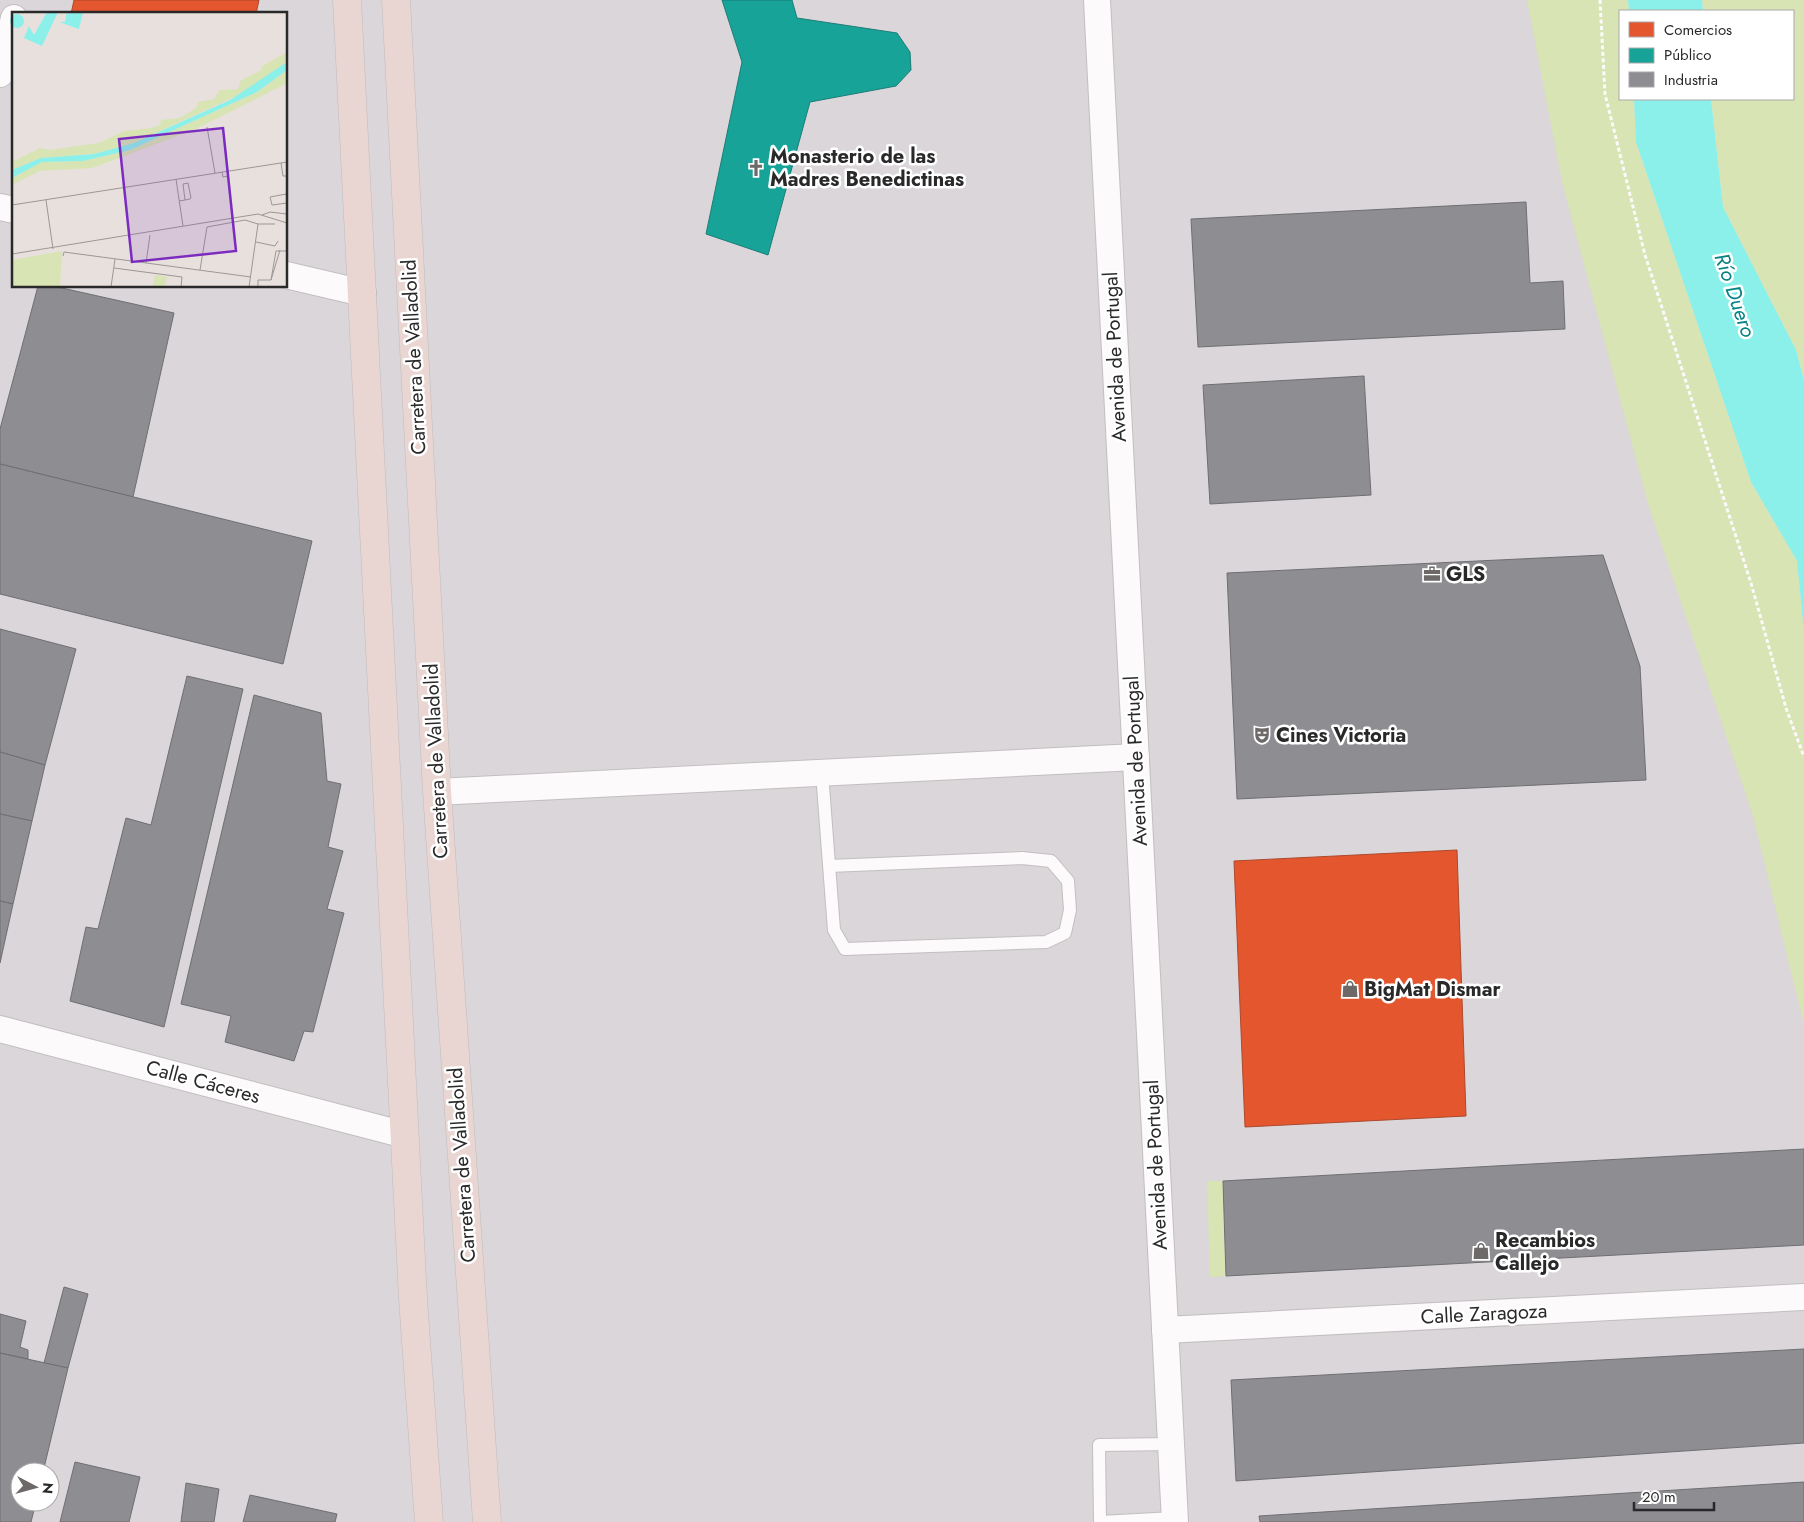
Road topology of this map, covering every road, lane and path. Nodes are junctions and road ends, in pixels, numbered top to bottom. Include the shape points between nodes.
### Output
1 (347, 0) edge
2 (396, 0) edge
3 (1097, 0) edge
4 (1600, 0) edge
5 (12, 26) edge
6 (0, 74) edge
7 (288, 275) edge
8 (363, 293) junction
9 (1136, 757) junction
10 (1804, 757) edge
11 (822, 773) junction
12 (436, 792) junction
13 (829, 866) junction
14 (0, 1029) edge
15 (405, 1135) junction
16 (1804, 1297) edge
17 (1165, 1330) junction
18 (1170, 1444) junction
19 (1174, 1520) edge
20 (429, 1522) edge
21 (487, 1522) edge

1 - 8 highway
2 - 12 highway, Carretera de Valladolid
3 - 9 street, Avenida de Portugal
4 - 10 path via 1605,94 1645,256
5 - 6 street
7 - 8 street
8 - 15 highway
9 - 11 street
9 - 17 street, Avenida de Portugal
11 - 12 street
11 - 13 lane
12 - 21 highway, Carretera de Valladolid
13 - 13 lane via 834,930 845,949 1046,942 1065,933 1070,910 1068,881 1051,861 1022,858
14 - 15 street, Calle Cáceres
15 - 20 highway
16 - 17 street, Calle Zaragoza
17 - 18 street, Avenida de Portugal
18 - 19 street, Avenida de Portugal
18 - 19 lane via 1099,1445 1100,1522

